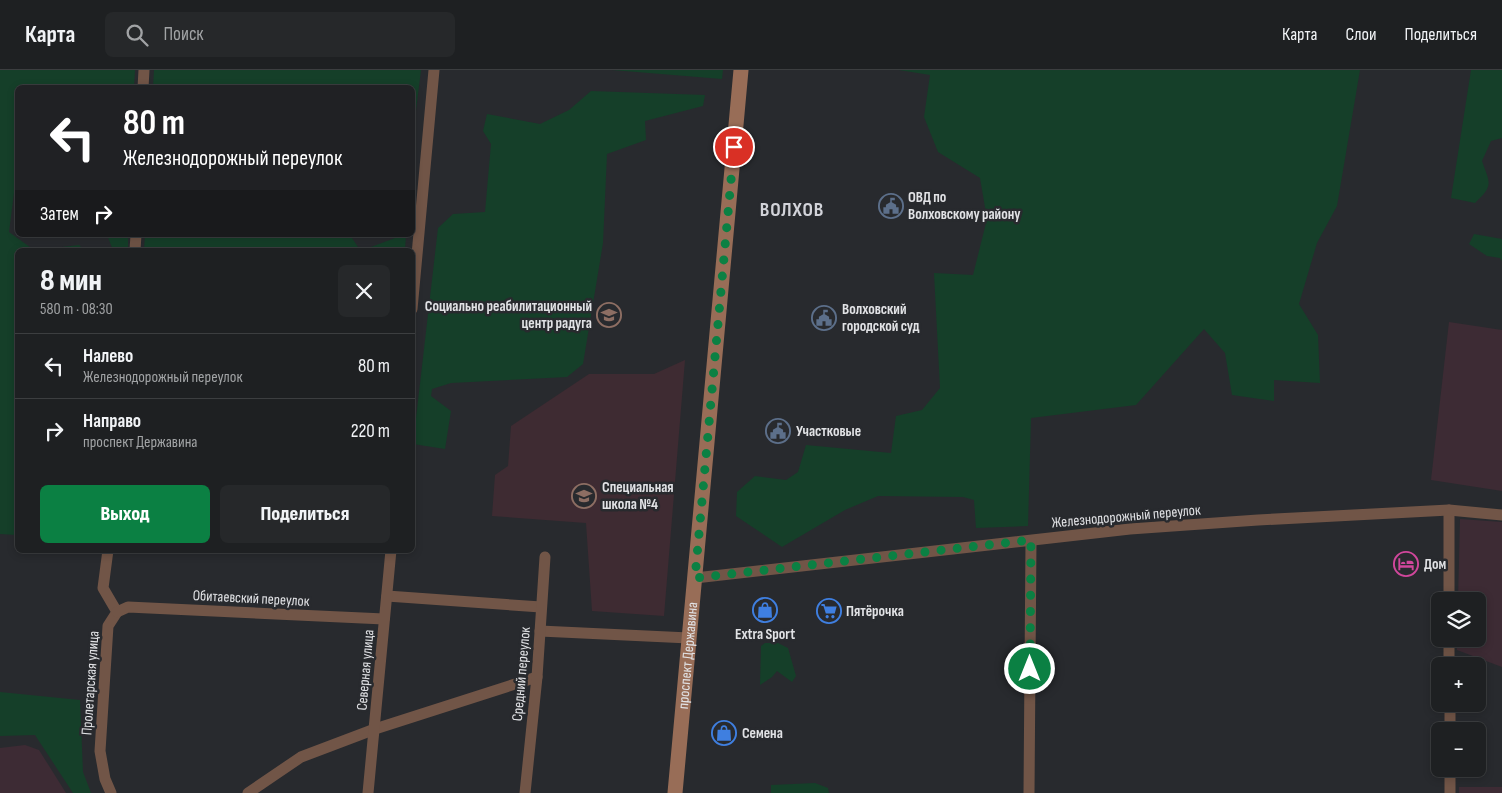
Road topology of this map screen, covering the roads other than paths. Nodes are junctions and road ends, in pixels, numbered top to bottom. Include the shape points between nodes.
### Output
1 (144, 70) edge
2 (434, 70) edge
3 (741, 70) edge
4 (143, 85) edge
5 (415, 276) edge
6 (1449, 510) junction
7 (1502, 515) edge
8 (1031, 540) junction
9 (108, 553) edge
10 (391, 553) edge
11 (545, 557) dead end
12 (695, 578) junction
13 (1449, 592) edge
14 (387, 596) junction
15 (541, 607) junction
16 (117, 612) junction
17 (384, 620) junction
18 (540, 631) junction
19 (689, 638) junction
20 (537, 677) junction
21 (375, 730) junction
22 (1450, 777) edge
23 (111, 793) edge
24 (248, 793) edge
25 (368, 793) edge
26 (525, 793) edge
27 (675, 793) edge
28 (1029, 793) edge
29 (1450, 793) edge

1 - 4 street
2 - 5 street
3 - 12 main road, проспект Державина
6 - 7 street, Железнодорожный переулок
6 - 8 street, Железнодорожный переулок via 1130,529
6 - 13 street
8 - 12 street, Железнодорожный переулок
8 - 28 street
9 - 16 street via 103,588
10 - 14 street, Северная улица
11 - 15 street, Средний переулок
12 - 19 main road, проспект Державина
14 - 15 street
14 - 17 street, Северная улица
15 - 18 street, Средний переулок
16 - 17 street, Обитаевский переулок via 128,607
16 - 23 street, Пролетарская улица via 108,626 100,751
17 - 21 street, Северная улица
18 - 19 street
18 - 20 street, Средний переулок
19 - 27 main road, проспект Державина
20 - 21 street
20 - 26 street, Средний переулок
21 - 24 street via 301,758
21 - 25 street, Северная улица
22 - 29 street

